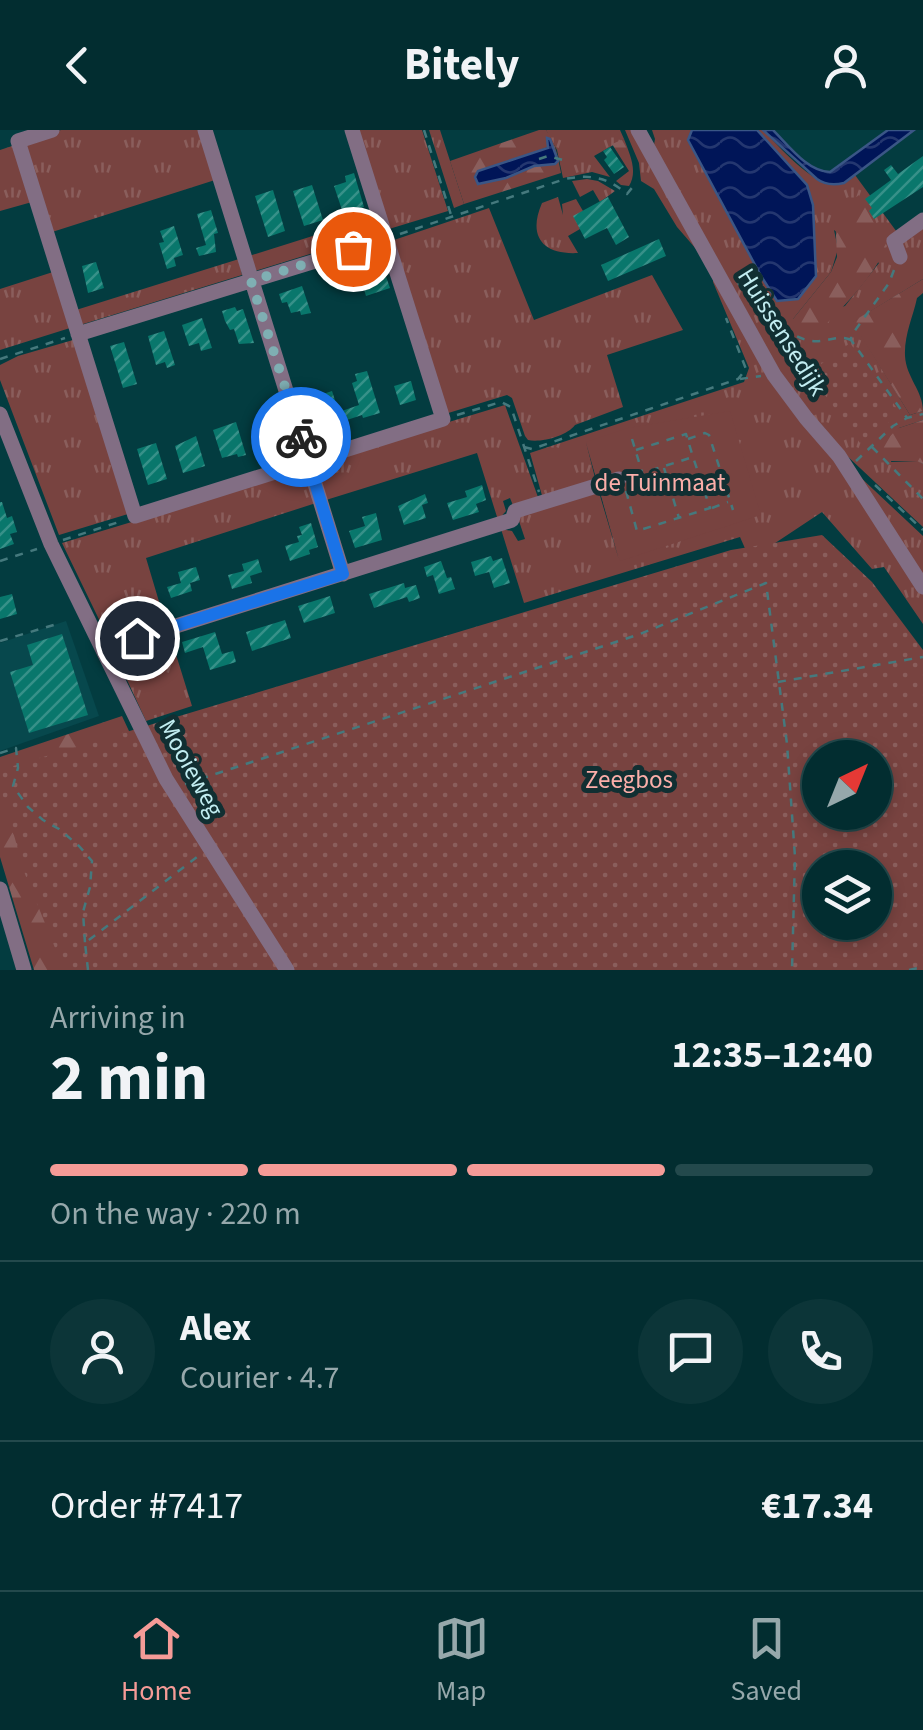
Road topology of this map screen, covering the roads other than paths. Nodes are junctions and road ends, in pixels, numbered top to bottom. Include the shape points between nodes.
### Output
1 (52, 130) edge
2 (205, 130) edge
3 (352, 130) edge
4 (638, 130) edge
5 (923, 220) edge
6 (387, 238) junction
7 (900, 257) road end
8 (251, 281) junction
9 (78, 334) junction
10 (0, 414) edge
11 (312, 473) junction
12 (620, 479) road end
13 (343, 574) junction
14 (923, 586) edge
15 (103, 649) junction
16 (0, 889) edge
17 (21, 969) edge
18 (287, 970) edge

1 - 9 street via 18,141
2 - 8 street
3 - 6 street
4 - 14 street, Huissensedijk via 774,375 847,459
5 - 7 street via 894,241
6 - 8 street
6 - 11 street via 443,420
8 - 9 street
8 - 11 street
9 - 11 street via 136,516
10 - 15 street, Mooieweg via 51,544
11 - 13 street
12 - 13 street
13 - 15 street
15 - 18 street, Mooieweg via 166,780
16 - 17 street

